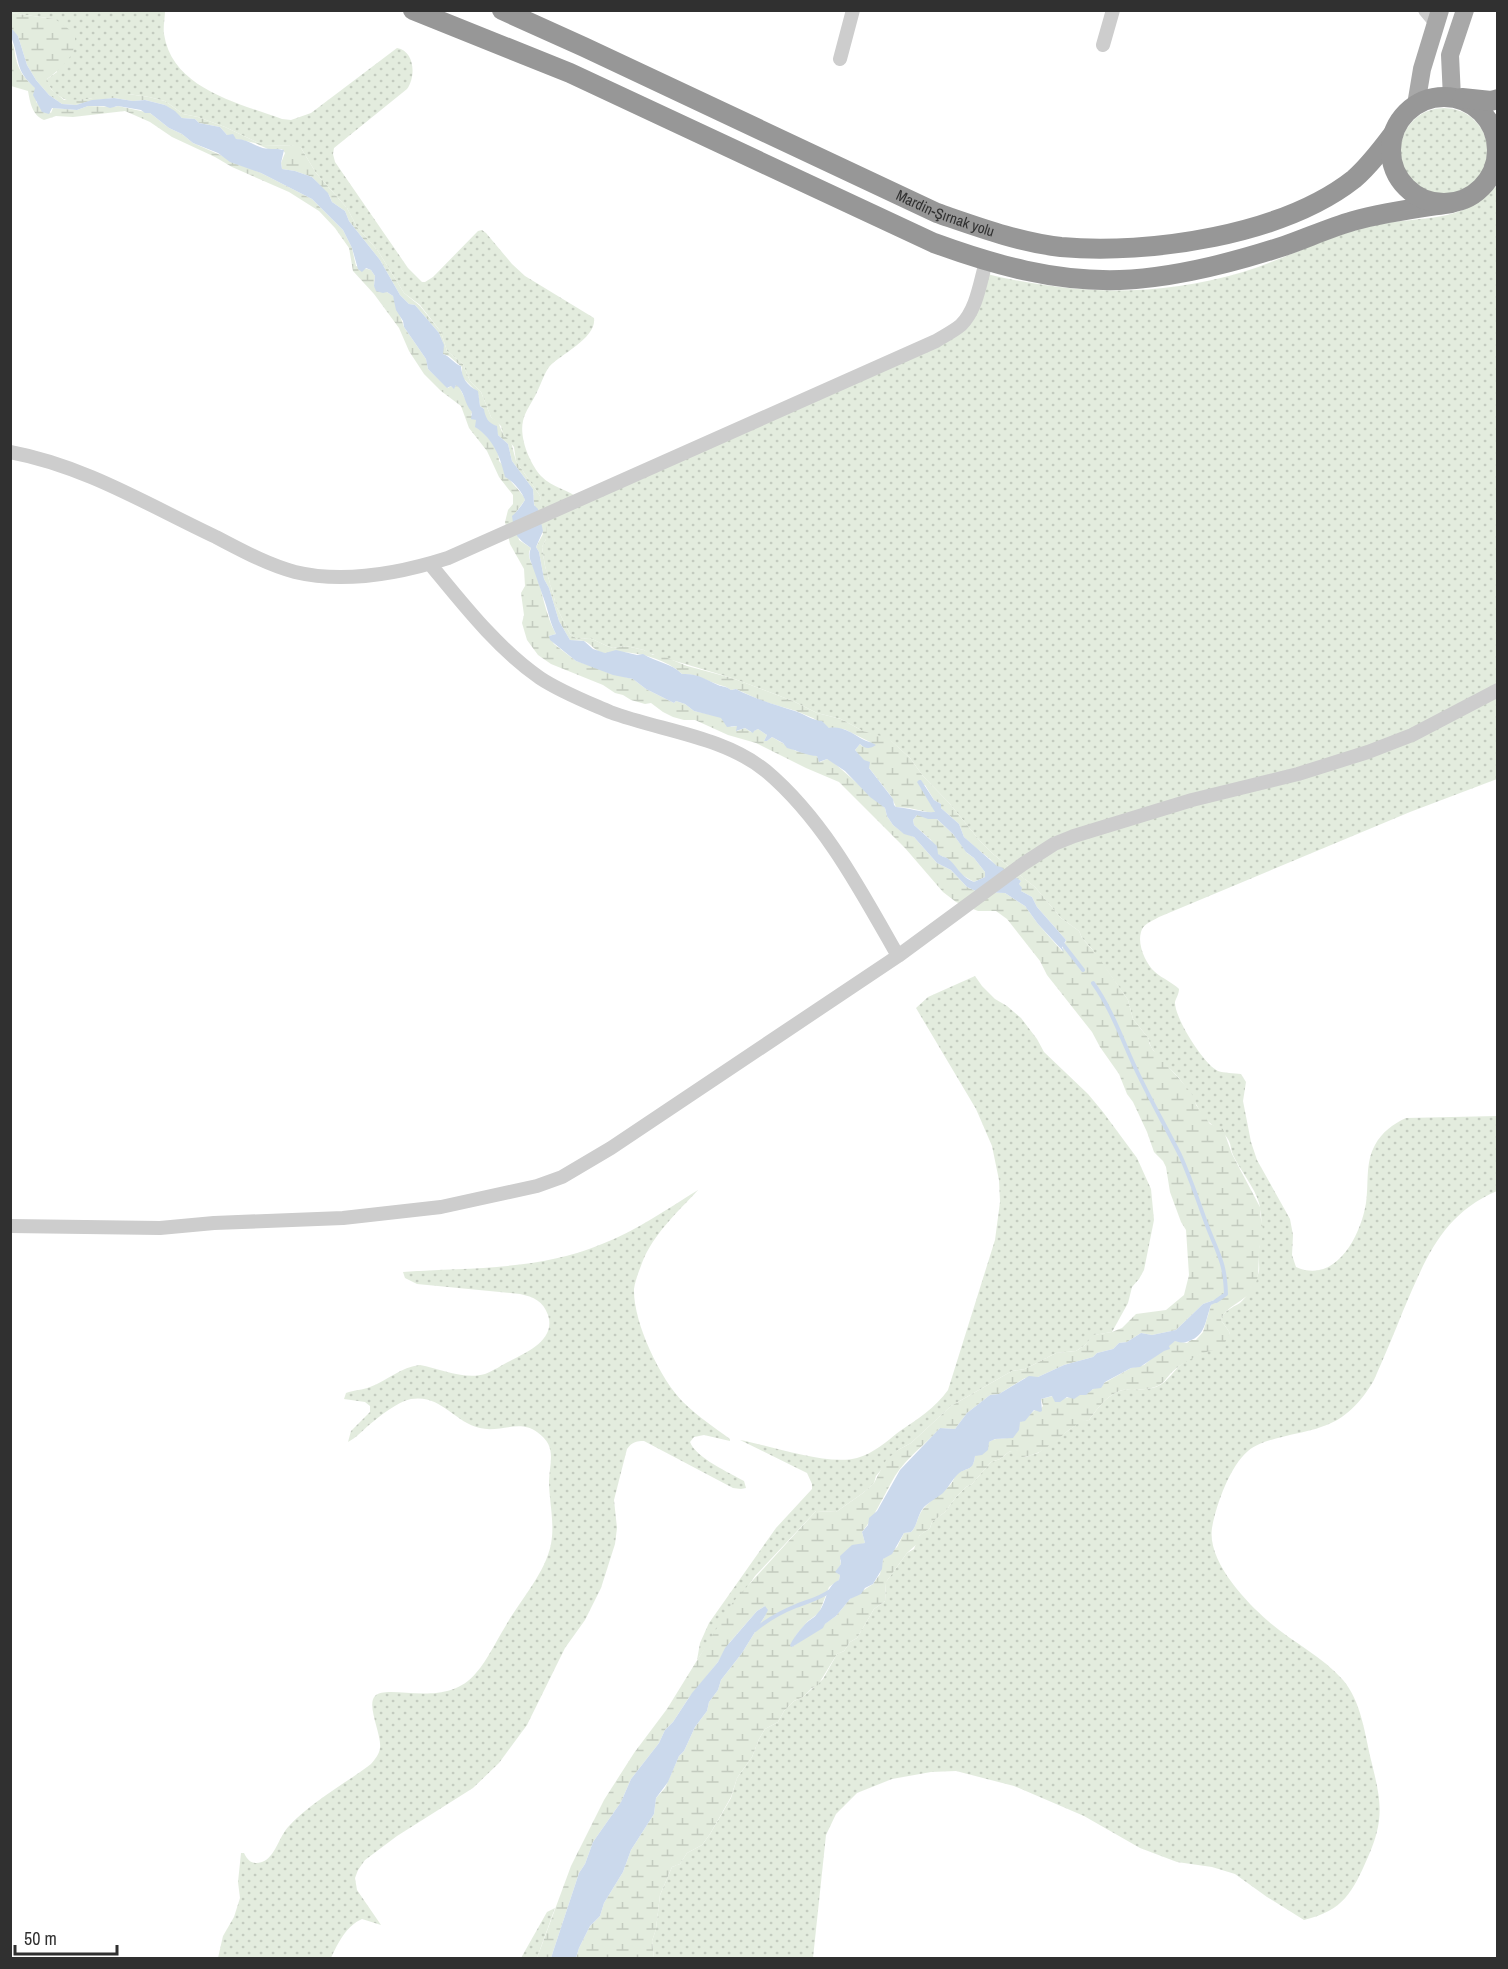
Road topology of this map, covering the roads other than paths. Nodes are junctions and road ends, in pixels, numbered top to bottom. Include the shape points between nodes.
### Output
1 (413, 10) edge
2 (502, 10) edge
3 (853, 10) edge
4 (1113, 10) edge
5 (1464, 10) edge
6 (1433, 14) edge
7 (1103, 45) dead end
8 (840, 59) dead end
9 (1452, 98) junction
10 (1497, 99) edge
11 (1416, 105) junction
12 (1393, 134) junction
13 (1496, 168) edge
14 (1451, 203) junction
15 (986, 262) junction
16 (10, 452) edge
17 (430, 564) junction
18 (1497, 690) edge
19 (898, 956) junction
20 (10, 1226) edge

1 - 15 highway via 570,74 934,243
2 - 12 highway, Mardin-Şırnak yolu via 937,213 1030,242 1114,249 1162,246 1274,220 1338,191 1370,163
3 - 8 street
4 - 7 street
5 - 9 main road via 1450,55
6 - 11 main road
9 - 10 highway
9 - 11 highway via 1427,99
9 - 13 highway via 1482,113 1492,127 1497,144
11 - 12 highway via 1402,117
12 - 14 highway via 1391,161 1403,185 1425,200
13 - 14 highway via 1481,189 1467,199
14 - 15 highway via 1352,221 1243,258 1160,275 1120,280 1056,276
15 - 17 street via 968,316 936,341
16 - 17 street via 72,468 296,572 349,576
17 - 19 street via 491,634 541,678 611,712 725,748 766,771 811,819 839,857
18 - 19 street via 1412,735 1368,752 1192,800 1054,844
19 - 20 street via 610,1148 562,1177 537,1186 441,1207 343,1218 160,1228

